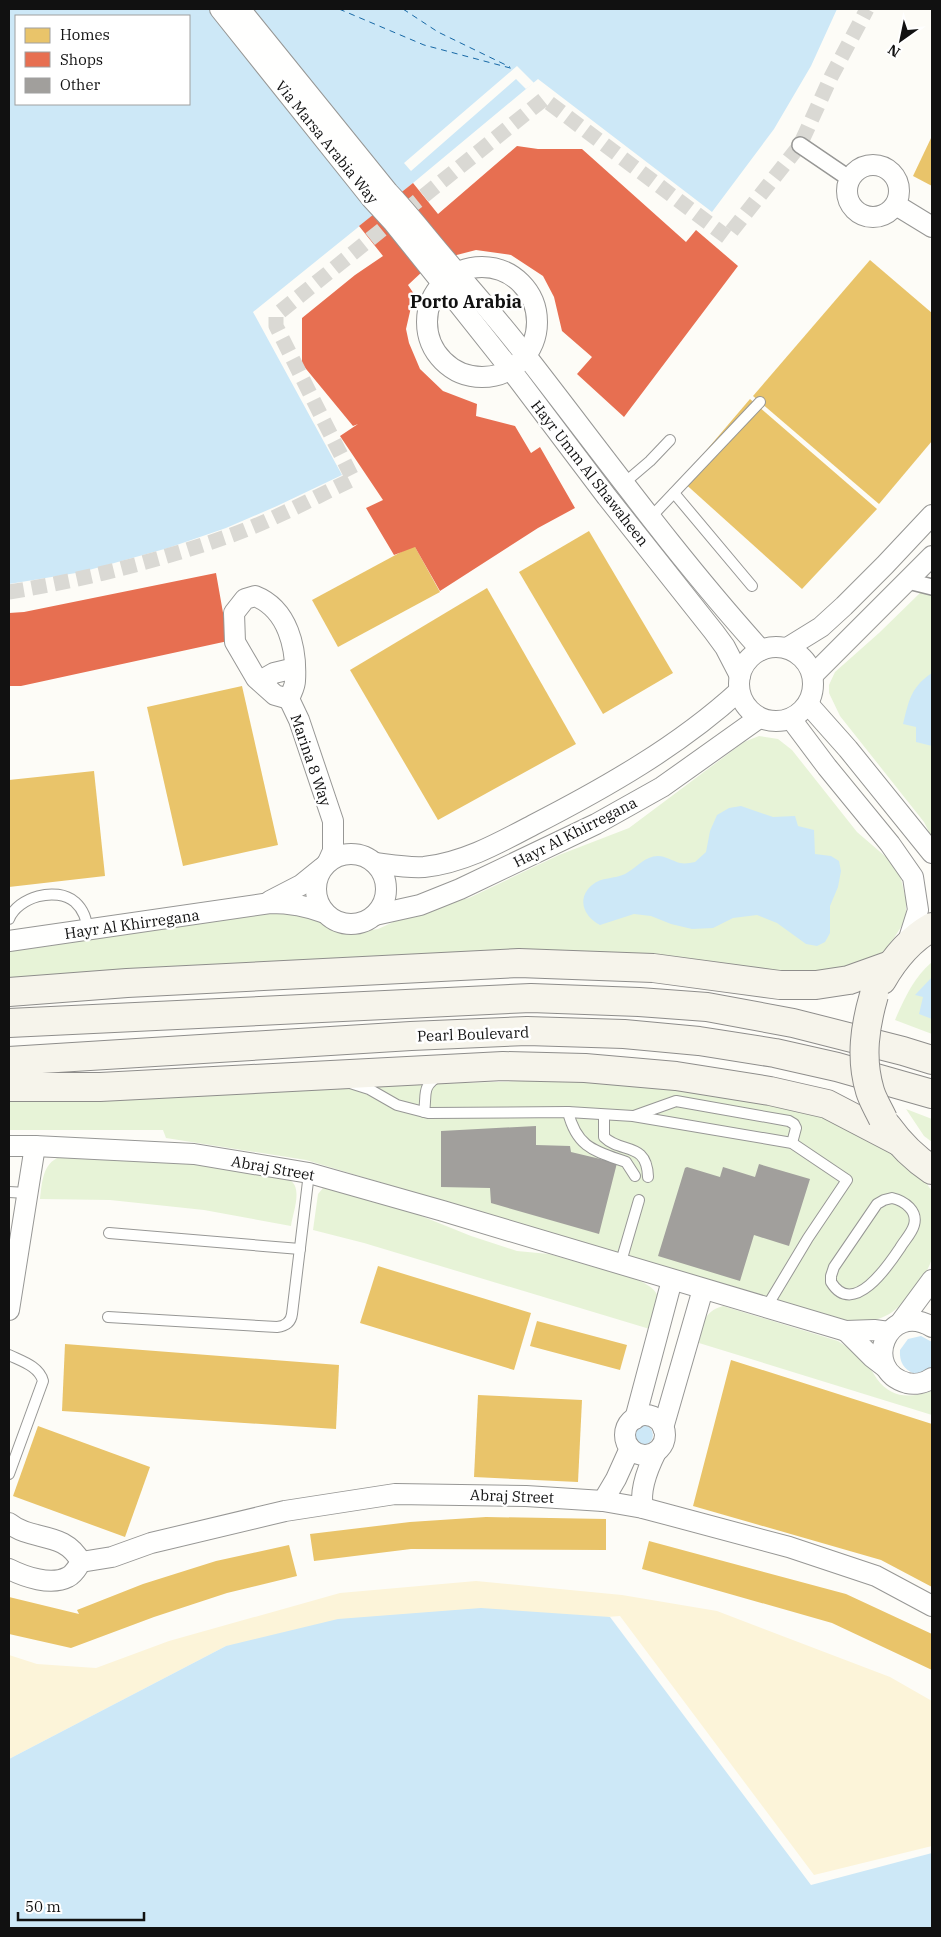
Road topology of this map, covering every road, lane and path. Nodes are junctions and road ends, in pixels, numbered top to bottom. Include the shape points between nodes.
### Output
1 (220, 9) edge
2 (240, 9) edge
3 (800, 145) dead end
4 (850, 179) junction
5 (378, 194) junction
6 (896, 205) junction
7 (932, 227) edge
8 (446, 273) junction
9 (526, 356) junction
10 (511, 370) junction
11 (760, 402) dead end
12 (670, 440) dead end
13 (622, 484) junction
14 (674, 493) junction
15 (607, 497) junction
16 (932, 515) edge
17 (651, 517) junction
18 (932, 556) edge
19 (908, 580) junction
20 (752, 586) dead end
21 (932, 587) edge
22 (787, 648) junction
23 (761, 650) junction
24 (295, 668) junction
25 (813, 675) junction
26 (260, 681) junction
27 (739, 683) junction
28 (289, 699) junction
29 (808, 704) junction
30 (759, 718) junction
31 (791, 719) junction
32 (333, 820) junction
33 (932, 853) edge
34 (372, 861) junction
35 (325, 865) junction
36 (256, 906) junction
37 (325, 913) junction
38 (375, 916) junction
39 (9, 918) edge
40 (932, 927) edge
41 (88, 930) junction
42 (9, 941) edge
43 (898, 956) junction
44 (9, 992) edge
45 (9, 1022) edge
46 (9, 1060) edge
47 (932, 1060) edge
48 (452, 1068) junction
49 (326, 1075) junction
50 (9, 1087) edge
51 (932, 1094) edge
52 (424, 1112) junction
53 (568, 1112) junction
54 (604, 1115) junction
55 (633, 1116) junction
56 (898, 1142) junction
57 (792, 1143) junction
58 (9, 1146) edge
59 (34, 1146) junction
60 (932, 1170) edge
61 (308, 1173) junction
62 (635, 1176) dead end
63 (648, 1177) dead end
64 (18, 1193) edge
65 (639, 1200) dead end
66 (109, 1233) dead end
67 (300, 1249) junction
68 (620, 1265) junction
69 (883, 1272) joint
70 (672, 1280) junction
71 (932, 1280) edge
72 (703, 1289) junction
73 (766, 1308) junction
74 (9, 1310) edge
75 (108, 1317) dead end
76 (932, 1326) edge
77 (895, 1327) junction
78 (846, 1331) junction
79 (9, 1355) edge
80 (886, 1367) junction
81 (931, 1379) edge
82 (634, 1419) junction
83 (663, 1428) junction
84 (630, 1448) junction
85 (656, 1452) junction
86 (9, 1474) edge
87 (603, 1501) junction
88 (643, 1508) junction
89 (9, 1523) edge
90 (81, 1562) junction
91 (9, 1569) edge
92 (932, 1606) edge

1 - 5 street, Via Marsa Arabia Way
2 - 5 street, Via Marsa Arabia Way
3 - 4 street
4 - 6 street via 847,195 860,214 884,216
4 - 6 street via 862,167 886,168 900,188
5 - 8 street, Via Marsa Arabia Way via 406,211
6 - 7 street
8 - 9 street, Hayr Umm Al Shawaheen
8 - 9 street via 478,267 499,269 518,280 531,296 538,316 536,338
8 - 10 street, Hayr Umm Al Shawaheen
8 - 10 street via 433,294 426,322 431,343 442,362 467,376 482,378
9 - 10 street
9 - 13 street, Hayr Umm Al Shawaheen
10 - 15 street, Hayr Umm Al Shawaheen
11 - 14 lane
12 - 13 lane
13 - 15 street
13 - 17 street, Hayr Umm Al Shawaheen
14 - 17 lane
14 - 20 lane
15 - 27 street, Hayr Umm Al Shawaheen via 725,647
16 - 22 street via 844,606 821,627
17 - 23 street, Hayr Umm Al Shawaheen via 710,593
18 - 19 street
19 - 21 street
19 - 25 street
22 - 23 street
22 - 25 street via 803,659
23 - 27 street via 744,665
24 - 26 street via 274,673
24 - 26 street via 292,638 276,610 255,596 245,599 234,613 235,642
24 - 28 street via 295,682
25 - 29 street via 814,685
26 - 28 street via 275,695
27 - 30 street via 746,707
27 - 34 street, Hayr Al Khirregana via 713,715 666,747 600,789 506,839 466,857 434,865 408,867
28 - 32 street, Marina 8 Way
29 - 31 street
29 - 33 street
30 - 31 street via 775,722
30 - 38 street, Hayr Al Khirregana via 662,787 596,824 460,889 420,905
31 - 43 street via 913,877 918,910
32 - 34 street, Marina 8 Way
32 - 35 street, Marina 8 Way via 333,851
34 - 35 street via 361,855 343,854
34 - 38 street via 386,879 387,889 386,899
35 - 36 street, Hayr Al Khirregana via 290,892
35 - 37 street via 316,883 317,899
36 - 37 street, Hayr Al Khirregana via 296,905
36 - 41 street, Hayr Al Khirregana
37 - 38 street via 340,923 350,925
39 - 41 lane via 25,900 64,896 83,911
40 - 43 main road
41 - 42 street, Hayr Al Khirregana
43 - 44 main road via 849,980 816,985 780,985 653,968 519,963
43 - 56 main road, bridge via 874,994 866,1026 864,1058 870,1090 883,1120
45 - 47 main road via 522,998 639,1002 707,1007 793,1023
46 - 51 main road, Pearl Boulevard via 527,1031 624,1034 775,1053
48 - 49 main road
48 - 52 lane via 428,1084
48 - 56 main road via 585,1068 676,1076 770,1091 827,1104
49 - 50 main road via 100,1087
49 - 52 lane via 369,1089 397,1105
52 - 53 lane
53 - 54 lane
53 - 62 lane via 577,1136 588,1147 626,1162
54 - 55 lane
54 - 63 lane via 604,1136 609,1142 639,1154 645,1162
55 - 57 lane
55 - 57 lane via 676,1101 789,1121 796,1128
56 - 60 main road
57 - 73 lane via 847,1180
58 - 59 street, Abraj Street
59 - 61 street, Abraj Street via 194,1154
59 - 64 street
61 - 67 lane
61 - 68 street, Abraj Street
64 - 74 street
65 - 68 lane
66 - 67 lane
67 - 75 lane via 292,1317 284,1326
68 - 70 street, Abraj Street
69 - 69 lane via 915,1224 911,1209 897,1199 877,1204 834,1267 831,1279 836,1288 851,1294 866,1288
70 - 72 street, Abraj Street
70 - 82 street
71 - 77 street
72 - 73 street, Abraj Street
72 - 83 street
73 - 78 street, Abraj Street
76 - 77 street, Abraj Street via 913,1320
77 - 78 street, Abraj Street
77 - 80 street via 882,1347
78 - 80 street, Abraj Street
79 - 86 lane via 36,1369 43,1381
80 - 81 street, Abraj Street via 891,1375 909,1384
82 - 83 street via 648,1416
82 - 84 street via 625,1438
83 - 85 street via 664,1441
84 - 85 street via 642,1455
84 - 87 street
85 - 88 street via 643,1490
87 - 88 street, Abraj Street
87 - 90 street, Abraj Street via 395,1494 286,1511 151,1543 112,1558
88 - 92 street, Abraj Street via 789,1547 876,1576
89 - 90 street via 21,1530 58,1540 77,1554
90 - 91 street via 75,1572 56,1580 21,1575

